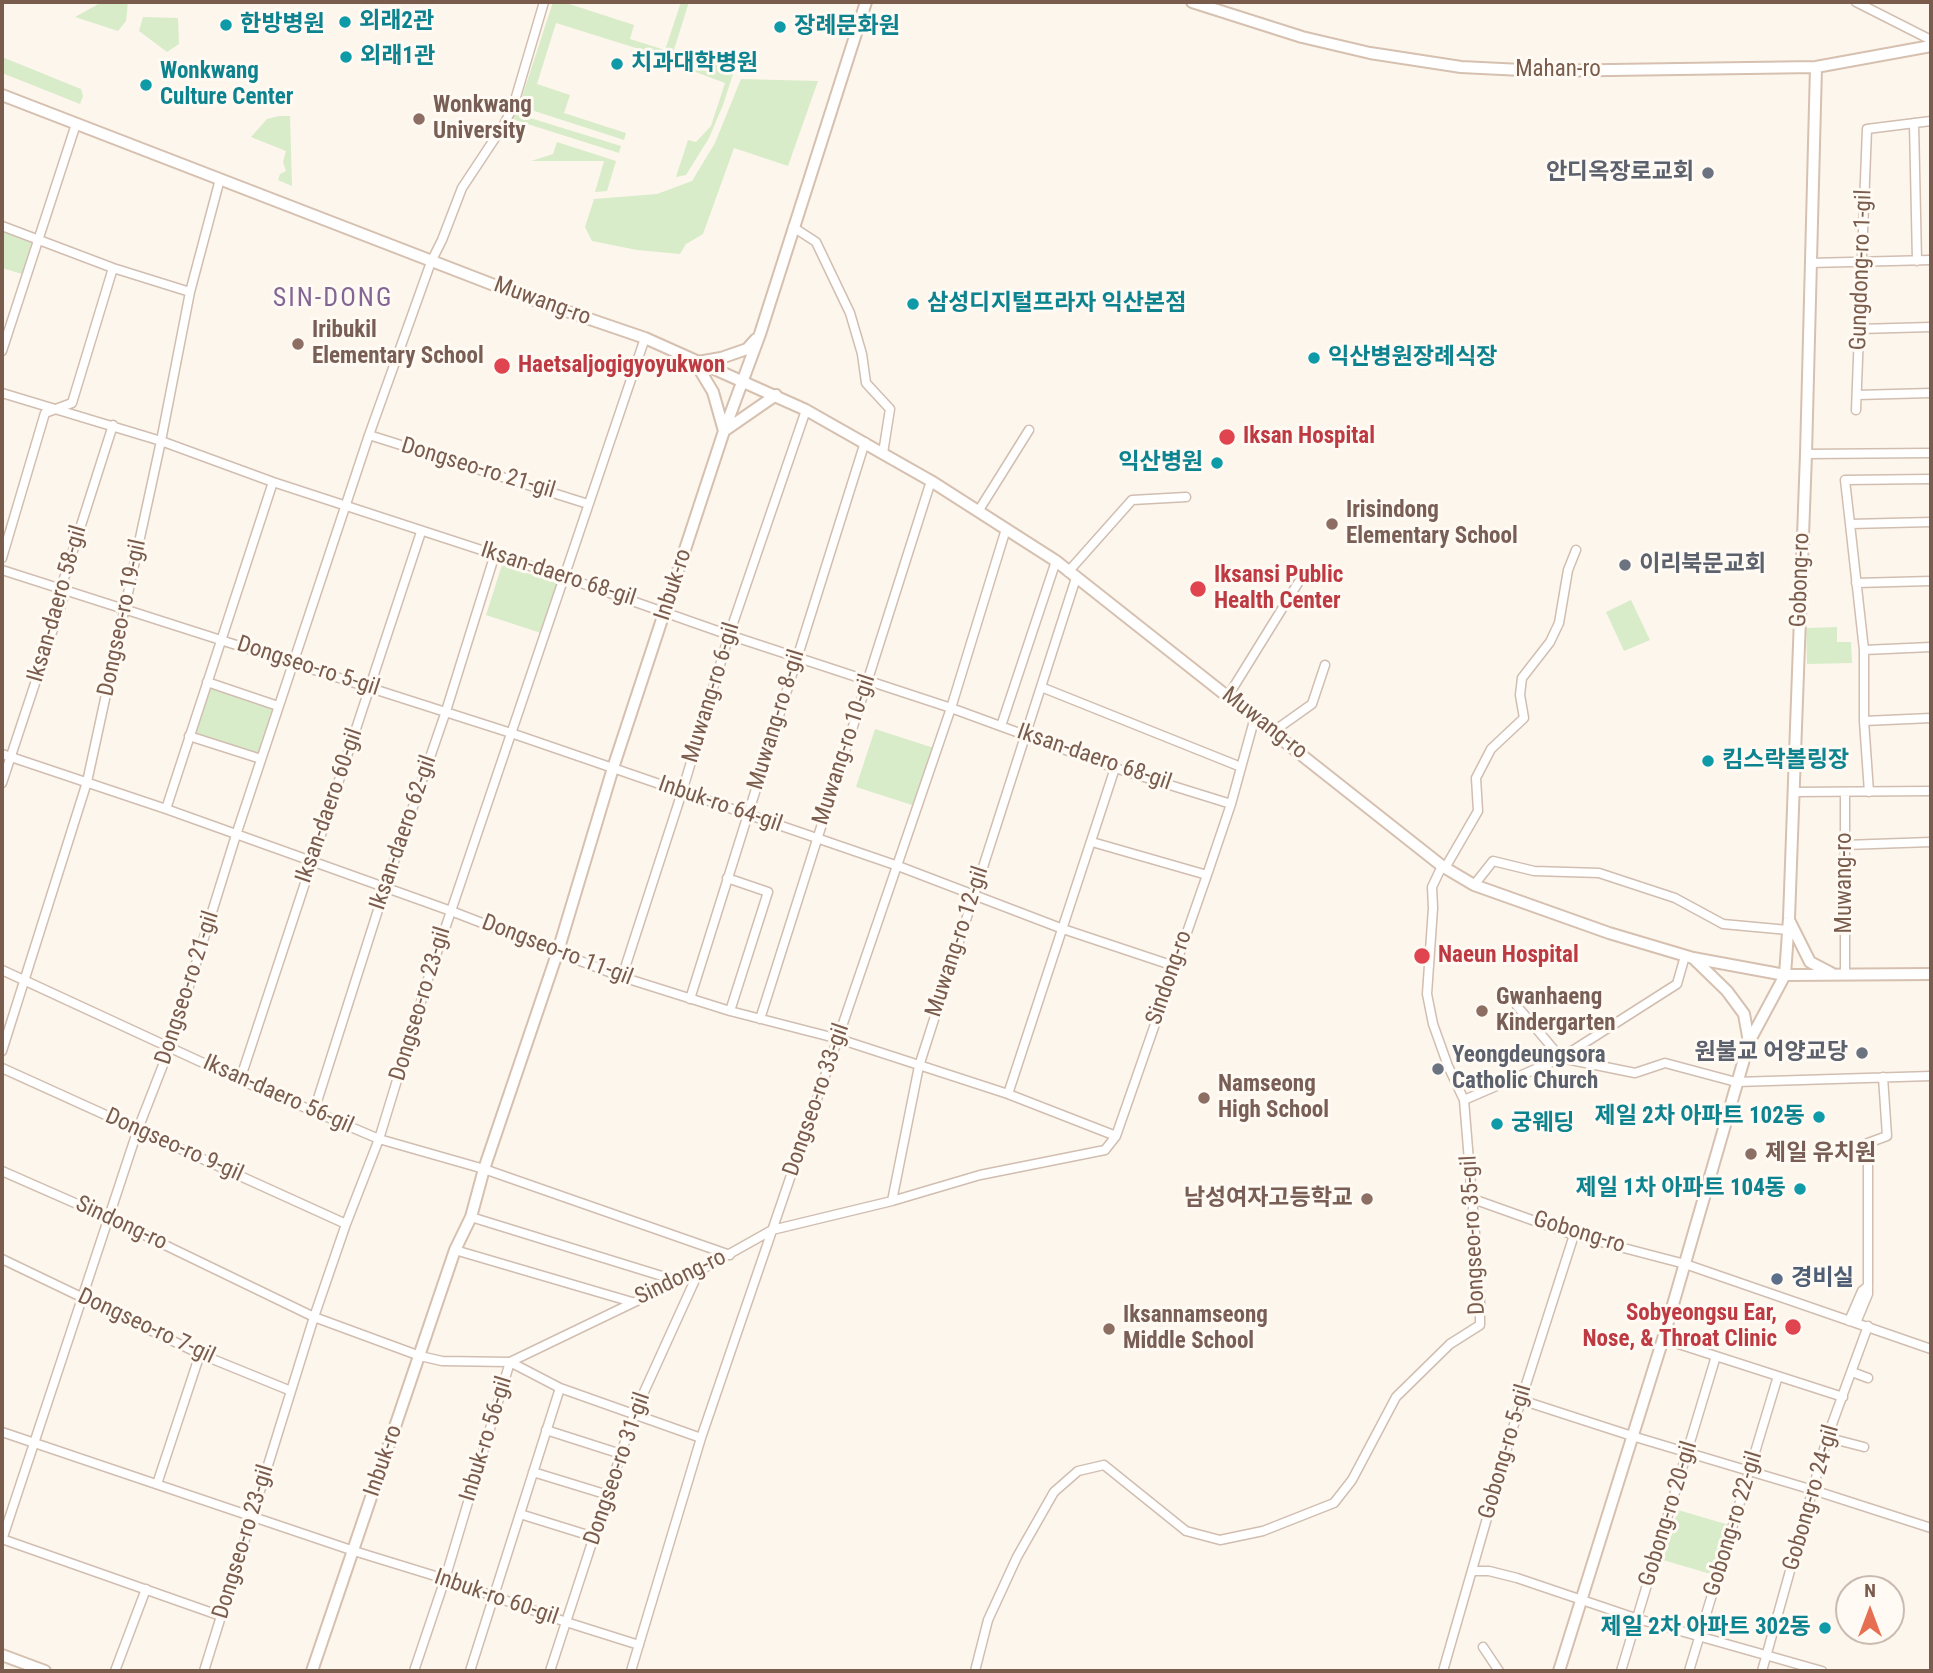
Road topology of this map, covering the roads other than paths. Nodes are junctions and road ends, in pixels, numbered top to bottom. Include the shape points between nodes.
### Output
1 (544, 2) edge
2 (866, 2) edge
3 (1192, 2) edge
4 (1856, 2) edge
5 (1931, 40) edge
6 (1931, 46) edge
7 (1816, 67) junction
8 (2, 95) edge
9 (1931, 121) edge
10 (1913, 123) junction
11 (76, 124) junction
12 (220, 179) junction
13 (2, 226) edge
14 (793, 227) junction
15 (39, 239) junction
16 (1931, 260) edge
17 (1917, 261) junction
18 (431, 262) junction
19 (1862, 262) junction
20 (1811, 263) junction
21 (113, 268) junction
22 (190, 292) junction
23 (1931, 327) edge
24 (1859, 329) junction
25 (760, 334) junction
26 (645, 338) junction
27 (2, 351) edge
28 (695, 362) junction
29 (743, 380) junction
30 (2, 393) edge
31 (1931, 393) edge
32 (776, 395) junction
33 (1857, 396) junction
34 (56, 409) junction
35 (806, 410) junction
36 (1856, 410) dead end
37 (113, 425) junction
38 (1029, 430) dead end
39 (724, 431) junction
40 (369, 435) junction
41 (161, 441) junction
42 (865, 442) junction
43 (883, 453) junction
44 (1931, 453) edge
45 (1806, 454) junction
46 (1931, 479) edge
47 (931, 481) junction
48 (273, 482) junction
49 (1186, 498) dead end
50 (588, 504) junction
51 (345, 507) junction
52 (979, 510) junction
53 (1931, 522) edge
54 (1850, 524) junction
55 (1006, 529) junction
56 (421, 532) junction
57 (1576, 550) dead end
58 (495, 554) junction
59 (2, 558) edge
60 (1056, 561) junction
61 (2, 570) edge
62 (1072, 575) junction
63 (564, 577) junction
64 (1931, 581) edge
65 (1298, 583) dead end
66 (1856, 583) junction
67 (61, 588) junction
68 (125, 609) junction
69 (666, 611) junction
70 (729, 635) junction
71 (222, 640) junction
72 (1931, 647) edge
73 (1864, 650) junction
74 (797, 657) junction
75 (294, 662) junction
76 (1325, 666) dead end
77 (207, 682) junction
78 (867, 682) junction
79 (370, 687) junction
80 (1041, 687) junction
81 (1228, 696) junction
82 (278, 706) junction
83 (951, 708) junction
84 (446, 711) junction
85 (1255, 717) junction
86 (1931, 718) edge
87 (1864, 721) junction
88 (1001, 726) junction
89 (1274, 731) junction
90 (511, 733) junction
91 (1025, 735) junction
92 (189, 736) junction
93 (6, 755) edge
94 (261, 759) junction
95 (1241, 767) junction
96 (613, 768) junction
97 (1115, 768) junction
98 (87, 782) junction
99 (2, 783) edge
100 (1931, 790) edge
101 (682, 792) junction
102 (1793, 792) junction
103 (1845, 792) junction
104 (1869, 792) junction
105 (1231, 804) junction
106 (166, 809) junction
107 (747, 815) junction
108 (236, 835) junction
109 (817, 839) junction
110 (1093, 842) junction
111 (1931, 842) edge
112 (1844, 845) junction
113 (312, 861) junction
114 (898, 866) junction
115 (1444, 867) junction
116 (1207, 875) junction
117 (727, 878) junction
118 (1474, 885) junction
119 (385, 888) junction
120 (972, 895) junction
121 (451, 911) junction
122 (1789, 918) junction
123 (1063, 929) junction
124 (1788, 930) junction
125 (558, 951) junction
126 (1689, 957) junction
127 (1174, 966) junction
128 (2, 970) edge
129 (1839, 974) junction
130 (1931, 974) edge
131 (1784, 975) junction
132 (622, 977) junction
133 (24, 980) junction
134 (690, 999) junction
135 (1517, 1006) dead end
136 (730, 1011) junction
137 (760, 1019) junction
138 (839, 1039) junction
139 (1749, 1041) junction
140 (170, 1048) junction
141 (2, 1051) edge
142 (1561, 1058) junction
143 (919, 1066) junction
144 (2, 1068) edge
145 (1931, 1076) edge
146 (1884, 1077) junction
147 (240, 1080) junction
148 (1736, 1082) junction
149 (1008, 1094) junction
150 (1464, 1100) junction
151 (314, 1111) junction
152 (138, 1129) junction
153 (1116, 1136) junction
154 (379, 1139) junction
155 (484, 1169) junction
156 (2, 1171) edge
157 (1473, 1199) junction
158 (892, 1201) junction
159 (471, 1217) junction
160 (109, 1218) junction
161 (346, 1224) junction
162 (772, 1230) junction
163 (1574, 1235) junction
164 (454, 1250) junction
165 (730, 1255) junction
166 (2, 1259) edge
167 (1685, 1264) junction
168 (699, 1271) junction
169 (678, 1281) junction
170 (83, 1296) junction
171 (632, 1302) junction
172 (314, 1317) junction
173 (1853, 1322) junction
174 (1868, 1326) junction
175 (1663, 1339) junction
176 (1931, 1349) edge
177 (200, 1354) junction
178 (420, 1356) junction
179 (1716, 1356) junction
180 (510, 1362) junction
181 (1852, 1372) junction
182 (1778, 1376) junction
183 (1868, 1378) dead end
184 (560, 1388) junction
185 (291, 1391) junction
186 (1843, 1397) junction
187 (1521, 1400) junction
188 (634, 1414) junction
189 (546, 1430) junction
190 (2, 1432) edge
191 (1828, 1435) junction
192 (1632, 1436) junction
193 (702, 1438) junction
194 (34, 1444) junction
195 (1864, 1447) dead end
196 (1688, 1451) junction
197 (621, 1454) junction
198 (1750, 1471) junction
199 (533, 1472) junction
200 (156, 1484) junction
201 (1814, 1490) junction
202 (608, 1495) junction
203 (520, 1514) junction
204 (253, 1515) junction
205 (1931, 1528) edge
206 (594, 1537) junction
207 (2, 1539) edge
208 (354, 1550) junction
209 (1472, 1571) junction
210 (445, 1579) junction
211 (146, 1589) junction
212 (494, 1597) junction
213 (1581, 1600) junction
214 (221, 1616) junction
215 (1638, 1619) junction
216 (566, 1622) junction
217 (1700, 1636) junction
218 (639, 1645) junction
219 (1483, 1647) dead end
220 (2, 1655) edge
221 (1766, 1656) junction
222 (45, 1671) edge
223 (115, 1671) edge
224 (204, 1671) edge
225 (312, 1671) edge
226 (414, 1671) edge
227 (470, 1671) edge
228 (550, 1671) edge
229 (631, 1671) edge
230 (975, 1671) edge
231 (1443, 1671) edge
232 (1500, 1671) edge
233 (1559, 1671) edge
234 (1621, 1671) edge
235 (1689, 1671) edge
236 (1762, 1671) edge
237 (1821, 1671) edge

1 - 18 street, Dongseo-ro 21-gil via 513,107 462,188
2 - 14 street, Inbuk-ro
3 - 7 street, Mahan-ro via 1316,40 1461,67 1542,71
4 - 5 street
6 - 7 street, Mahan-ro
7 - 20 street, Gobong-ro
8 - 11 street, Muwang-ro
9 - 10 street
10 - 17 street
10 - 19 street, Gungdong-ro 1-gil via 1867,129
11 - 12 street, Muwang-ro
11 - 15 street
12 - 18 street, Muwang-ro
12 - 22 street, Dongseo-ro 19-gil
13 - 15 street
14 - 25 street, Inbuk-ro
14 - 43 street via 816,242 850,313 866,383 890,409
15 - 21 street
15 - 27 street
16 - 17 street
17 - 19 street
18 - 26 street, Muwang-ro
18 - 40 street, Dongseo-ro 21-gil
19 - 20 street
19 - 24 street, Gungdong-ro 1-gil
20 - 45 street, Gobong-ro
21 - 22 street
21 - 34 street via 72,403
22 - 41 street, Dongseo-ro 19-gil
23 - 24 street
24 - 33 street, Gungdong-ro 1-gil
25 - 28 street via 747,349
25 - 29 street, Inbuk-ro
26 - 28 street, Muwang-ro
26 - 50 street, Dongseo-ro 23-gil
28 - 29 street, Muwang-ro
28 - 39 street via 713,392
29 - 32 street, Muwang-ro
29 - 39 street, Inbuk-ro
30 - 34 street, Iksan-daero 68-gil
31 - 33 street
32 - 35 street, Muwang-ro
32 - 39 street
33 - 36 street, Gungdong-ro 1-gil
34 - 37 street, Iksan-daero 68-gil
34 - 59 street via 45,413
35 - 42 street, Muwang-ro
35 - 70 street, Muwang-ro 6-gil
37 - 41 street, Iksan-daero 68-gil
37 - 67 street, Iksan-daero 58-gil
38 - 52 street
39 - 69 street, Inbuk-ro
40 - 50 street, Dongseo-ro 21-gil
40 - 51 street, Dongseo-ro 21-gil
41 - 48 street, Iksan-daero 68-gil
41 - 68 street, Dongseo-ro 19-gil
42 - 43 street, Muwang-ro
42 - 74 street, Muwang-ro 8-gil
43 - 47 street, Muwang-ro
44 - 45 street
45 - 102 street, Gobong-ro
46 - 54 street via 1845,480
47 - 52 street, Muwang-ro
47 - 78 street, Muwang-ro 10-gil
48 - 51 street, Iksan-daero 68-gil
48 - 71 street
49 - 62 street via 1132,500
50 - 63 street, Dongseo-ro 23-gil
51 - 56 street, Iksan-daero 68-gil
51 - 75 street, Dongseo-ro 21-gil
52 - 55 street, Muwang-ro
53 - 54 street
54 - 66 street
55 - 60 street, Muwang-ro
55 - 83 street, Dongseo-ro 33-gil
56 - 58 street, Iksan-daero 68-gil
56 - 79 street, Iksan-daero 60-gil
57 - 115 street, Dongseo-ro 35-gil via 1559,623 1522,678 1524,718 1491,749 1476,778 1478,811
58 - 63 street, Iksan-daero 68-gil
58 - 84 street, Iksan-daero 62-gil
60 - 62 street, Muwang-ro
60 - 88 street
61 - 67 street, Dongseo-ro 5-gil
62 - 80 street, Muwang-ro 12-gil
62 - 81 street, Muwang-ro
63 - 69 street, Iksan-daero 68-gil
63 - 90 street, Dongseo-ro 23-gil
64 - 66 street
65 - 81 street
66 - 73 street
67 - 68 street, Dongseo-ro 5-gil
67 - 93 street, Iksan-daero 58-gil via 63,599
68 - 71 street, Dongseo-ro 5-gil
68 - 98 street, Dongseo-ro 19-gil
69 - 70 street, Iksan-daero 68-gil
69 - 96 street, Inbuk-ro
70 - 74 street, Iksan-daero 68-gil
70 - 101 street, Muwang-ro 6-gil
71 - 75 street, Dongseo-ro 5-gil
71 - 77 street
72 - 73 street
73 - 87 street
74 - 78 street, Iksan-daero 68-gil
74 - 107 street, Muwang-ro 8-gil
75 - 79 street, Dongseo-ro 5-gil
75 - 82 street, Dongseo-ro 21-gil
76 - 89 street via 1312,704
77 - 82 street
77 - 92 street
78 - 83 street, Iksan-daero 68-gil
78 - 109 street, Muwang-ro 10-gil
79 - 84 street, Dongseo-ro 5-gil
79 - 113 street, Iksan-daero 60-gil
80 - 91 street, Muwang-ro 12-gil
80 - 95 street
81 - 85 street, Muwang-ro
82 - 94 street, Dongseo-ro 21-gil
83 - 88 street, Iksan-daero 68-gil
83 - 114 street, Dongseo-ro 33-gil
84 - 90 street, Dongseo-ro 5-gil
84 - 119 street, Iksan-daero 62-gil
85 - 89 street, Muwang-ro
85 - 95 street, Sindong-ro
86 - 87 street
87 - 104 street
88 - 91 street, Iksan-daero 68-gil
89 - 115 street, Muwang-ro
90 - 96 street, Dongseo-ro 5-gil
90 - 121 street, Dongseo-ro 23-gil
91 - 97 street, Iksan-daero 68-gil
91 - 120 street, Muwang-ro 12-gil
92 - 94 street
92 - 106 street
93 - 98 street, Dongseo-ro 11-gil
93 - 99 street, Iksan-daero 58-gil
94 - 108 street, Dongseo-ro 21-gil
95 - 105 street, Sindong-ro
96 - 101 street, Inbuk-ro 64-gil
96 - 125 street, Inbuk-ro
97 - 105 street, Iksan-daero 68-gil
97 - 110 street
98 - 106 street, Dongseo-ro 11-gil
98 - 133 street, Dongseo-ro 19-gil
100 - 104 street
101 - 107 street, Inbuk-ro 64-gil
101 - 132 street, Muwang-ro 6-gil
102 - 103 street
102 - 122 street, Gobong-ro
103 - 104 street
103 - 112 street, Muwang-ro
105 - 116 street, Sindong-ro
106 - 108 street, Dongseo-ro 11-gil
107 - 109 street, Inbuk-ro 64-gil
107 - 117 street, Muwang-ro 8-gil
108 - 113 street, Dongseo-ro 11-gil
108 - 140 street, Dongseo-ro 21-gil
109 - 114 street, Inbuk-ro 64-gil
109 - 137 street, Muwang-ro 10-gil
110 - 116 street
110 - 123 street
111 - 112 street
112 - 129 street, Muwang-ro
113 - 119 street, Dongseo-ro 11-gil
113 - 147 street, Iksan-daero 60-gil
114 - 120 street, Inbuk-ro 64-gil
114 - 138 street, Dongseo-ro 33-gil
115 - 118 street, Muwang-ro
115 - 150 street, Dongseo-ro 35-gil via 1432,887 1427,994 1433,1024
116 - 127 street, Sindong-ro
117 - 134 street, Muwang-ro 8-gil
117 - 136 street via 768,892
118 - 124 street via 1493,861 1534,871 1599,873 1675,898 1723,924
118 - 126 street, Muwang-ro
119 - 121 street, Dongseo-ro 11-gil
119 - 151 street, Iksan-daero 62-gil
120 - 123 street, Inbuk-ro 64-gil
120 - 143 street, Muwang-ro 12-gil
121 - 125 street, Dongseo-ro 11-gil
121 - 154 street, Dongseo-ro 23-gil
122 - 124 street, Gobong-ro
122 - 129 street via 1810,962
123 - 127 street, Inbuk-ro 64-gil
123 - 149 street
124 - 131 street, Gobong-ro
125 - 132 street, Dongseo-ro 11-gil
125 - 155 street, Inbuk-ro
126 - 131 street, Muwang-ro
126 - 139 street via 1727,991 1744,1014
126 - 142 street via 1677,984
127 - 153 street, Sindong-ro
128 - 133 street, Iksan-daero 56-gil
129 - 130 street, Muwang-ro
129 - 131 street, Muwang-ro
131 - 139 street, Gobong-ro
132 - 134 street, Dongseo-ro 11-gil
133 - 140 street, Iksan-daero 56-gil
133 - 141 street, Dongseo-ro 19-gil
134 - 136 street, Dongseo-ro 11-gil
135 - 142 street
136 - 137 street, Dongseo-ro 11-gil
137 - 138 street, Dongseo-ro 11-gil
138 - 143 street, Dongseo-ro 11-gil
138 - 162 street, Dongseo-ro 33-gil
139 - 148 street, Gobong-ro
140 - 147 street, Iksan-daero 56-gil
140 - 152 street, Dongseo-ro 21-gil
142 - 148 street via 1635,1073 1665,1063
142 - 150 street
143 - 149 street, Dongseo-ro 11-gil
143 - 158 street, Muwang-ro 12-gil
144 - 152 street, Dongseo-ro 9-gil
145 - 146 street
146 - 148 street
146 - 173 street via 1887,1136 1868,1143 1868,1286 1862,1291
147 - 151 street, Iksan-daero 56-gil
148 - 167 street, Gobong-ro
149 - 153 street, Dongseo-ro 11-gil
150 - 157 street, Dongseo-ro 35-gil
151 - 154 street, Iksan-daero 56-gil
152 - 160 street, Dongseo-ro 21-gil
152 - 161 street, Dongseo-ro 9-gil
153 - 158 street, Sindong-ro via 1105,1150 979,1175
154 - 155 street, Iksan-daero 56-gil
154 - 161 street, Dongseo-ro 23-gil
155 - 159 street, Inbuk-ro
155 - 165 street
156 - 160 street, Sindong-ro
157 - 163 street, Gobong-ro
157 - 230 street, Dongseo-ro 35-gil via 1480,1325 1450,1344 1396,1397 1352,1480 1334,1503 1263,1531 1220,1540 1186,1531 1104,1465 1078,1471 1054,1492 1017,1557 988,1620
158 - 162 street, Sindong-ro
159 - 164 street, Inbuk-ro
159 - 169 street
160 - 170 street, Dongseo-ro 21-gil
160 - 172 street, Sindong-ro
161 - 172 street, Dongseo-ro 23-gil
162 - 165 street, Sindong-ro
162 - 193 street, Dongseo-ro 33-gil
163 - 167 street, Gobong-ro
163 - 187 street, Gobong-ro 5-gil
164 - 171 street
164 - 178 street, Inbuk-ro
165 - 168 street, Sindong-ro
166 - 170 street, Dongseo-ro 7-gil
167 - 173 street
167 - 175 street, Gobong-ro
168 - 169 street, Sindong-ro
168 - 188 street, Dongseo-ro 31-gil
169 - 171 street, Sindong-ro
170 - 177 street, Dongseo-ro 7-gil
170 - 194 street, Dongseo-ro 21-gil
171 - 180 street, Sindong-ro
172 - 178 street, Sindong-ro
172 - 185 street, Dongseo-ro 23-gil
173 - 174 street
174 - 176 street
174 - 181 street, Gobong-ro 24-gil
175 - 179 street
175 - 192 street, Gobong-ro
177 - 185 street, Dongseo-ro 7-gil
177 - 200 street
178 - 180 street, Sindong-ro via 442,1361
178 - 208 street, Inbuk-ro
179 - 182 street
179 - 196 street, Gobong-ro 20-gil
180 - 184 street, Inbuk-ro 56-gil
180 - 210 street, Inbuk-ro 56-gil
181 - 183 street
181 - 186 street, Gobong-ro 24-gil
182 - 186 street
182 - 198 street, Gobong-ro 22-gil
184 - 188 street, Inbuk-ro 56-gil
184 - 189 street
185 - 204 street, Dongseo-ro 23-gil
186 - 191 street, Gobong-ro 24-gil
187 - 192 street
187 - 209 street, Gobong-ro 5-gil
188 - 193 street, Inbuk-ro 56-gil
188 - 197 street, Dongseo-ro 31-gil
189 - 197 street
189 - 199 street
190 - 194 street, Inbuk-ro 60-gil
191 - 195 street
191 - 201 street, Gobong-ro 24-gil
192 - 196 street
192 - 213 street, Gobong-ro
193 - 218 street, Dongseo-ro 33-gil
194 - 200 street, Inbuk-ro 60-gil
194 - 207 street, Dongseo-ro 21-gil
196 - 198 street
196 - 215 street, Gobong-ro 20-gil
197 - 202 street, Dongseo-ro 31-gil
198 - 201 street
198 - 217 street, Gobong-ro 22-gil
199 - 202 street
199 - 203 street
200 - 204 street, Inbuk-ro 60-gil
201 - 205 street
201 - 221 street, Gobong-ro 24-gil
202 - 206 street, Dongseo-ro 31-gil
203 - 206 street
203 - 212 street
204 - 208 street, Inbuk-ro 60-gil
204 - 214 street, Dongseo-ro 23-gil
206 - 216 street, Dongseo-ro 31-gil
207 - 211 street
208 - 210 street, Inbuk-ro 60-gil
208 - 225 street, Inbuk-ro
209 - 213 street via 1517,1578
209 - 231 street, Gobong-ro 5-gil
210 - 212 street, Inbuk-ro 60-gil
210 - 226 street, Inbuk-ro 56-gil
211 - 214 street
211 - 223 street
212 - 216 street, Inbuk-ro 60-gil
212 - 227 street
213 - 215 street
213 - 233 street, Gobong-ro
214 - 224 street, Dongseo-ro 23-gil
215 - 217 street
215 - 234 street, Gobong-ro 20-gil
216 - 218 street, Inbuk-ro 60-gil
216 - 228 street, Dongseo-ro 31-gil
217 - 221 street
217 - 235 street, Gobong-ro 22-gil
218 - 229 street, Dongseo-ro 33-gil
219 - 232 street
220 - 222 street
221 - 236 street, Gobong-ro 24-gil
221 - 237 street

